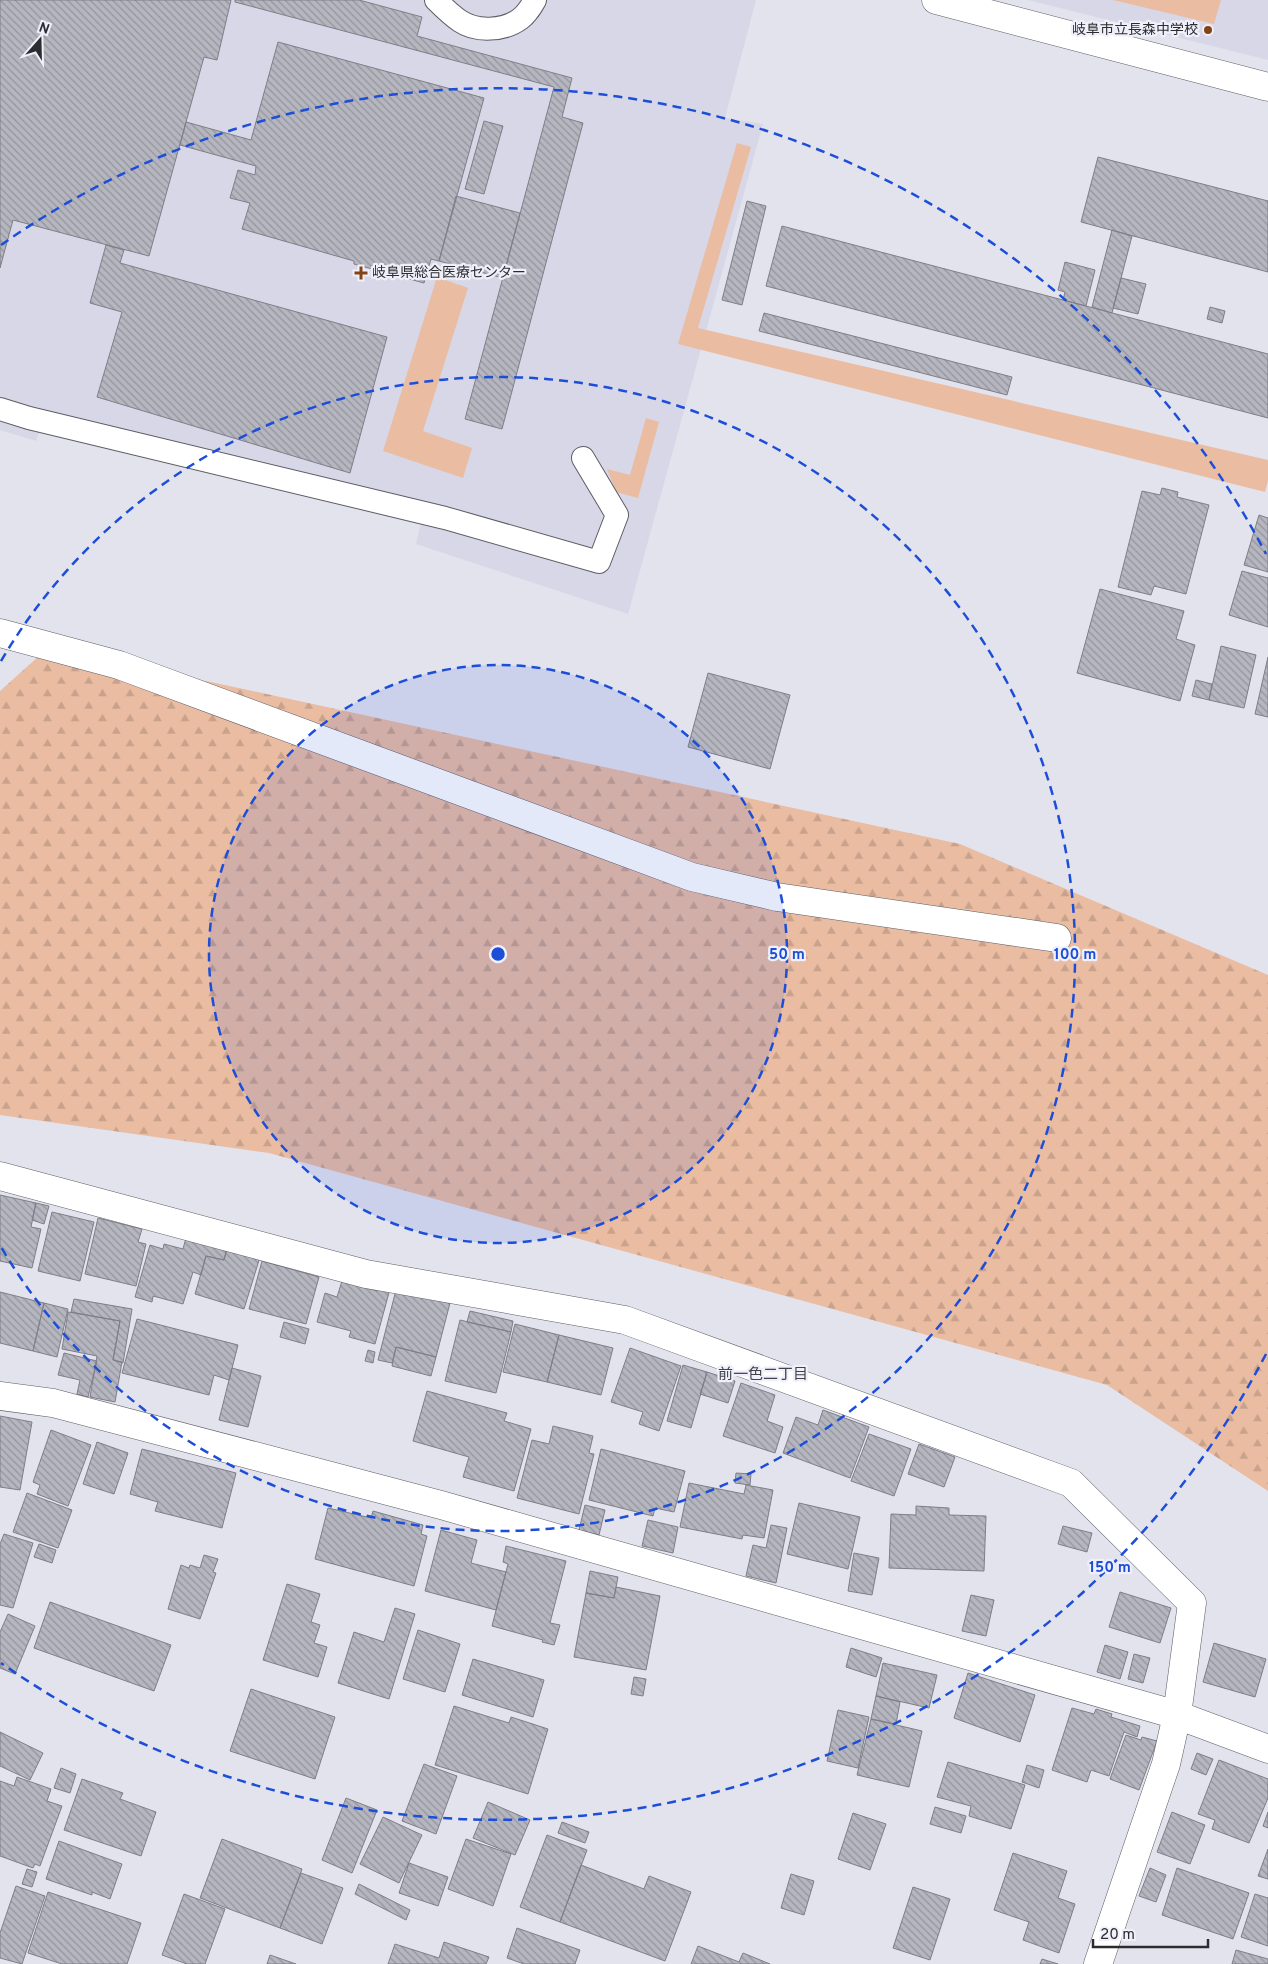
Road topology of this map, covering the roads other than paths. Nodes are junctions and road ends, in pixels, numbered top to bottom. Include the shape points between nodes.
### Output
1 (436, 0) edge
2 (535, 0) edge
3 (936, 0) edge
4 (1268, 87) edge
5 (0, 409) edge
6 (583, 458) dead end
7 (0, 633) edge
8 (1057, 938) dead end
9 (0, 1176) edge
10 (0, 1396) edge
11 (1177, 1715) junction
12 (1268, 1749) edge
13 (1098, 1964) edge

1 - 2 lane via 461,22 490,28 506,26 520,19
3 - 4 street
5 - 6 lane via 445,518 599,562 617,515
7 - 8 street via 119,665 692,877 777,897
9 - 11 street via 366,1274 625,1320 1072,1483 1192,1603
10 - 11 street via 52,1403 432,1503
11 - 12 street
11 - 13 street via 1166,1764

